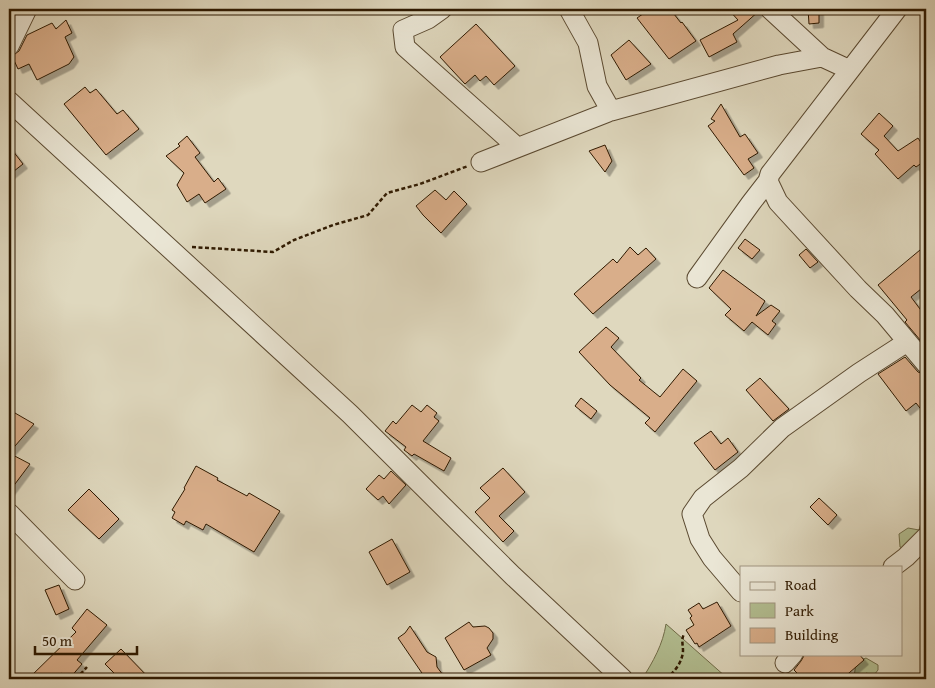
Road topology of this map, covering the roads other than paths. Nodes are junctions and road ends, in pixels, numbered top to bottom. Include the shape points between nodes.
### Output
1 (26, 9) edge
2 (442, 9) edge
3 (569, 9) edge
4 (770, 9) edge
5 (897, 9) edge
6 (9, 46) edge
7 (822, 58) junction
8 (850, 70) junction
9 (9, 101) edge
10 (610, 111) junction
11 (517, 147) junction
12 (481, 162) road end
13 (768, 181) junction
14 (697, 278) dead end
15 (907, 342) junction
16 (926, 364) edge
17 (9, 514) edge
18 (926, 537) edge
19 (894, 566) edge
20 (75, 580) dead end
21 (740, 591) edge
22 (623, 679) edge

1 - 6 street
2 - 11 street via 403,30 405,47
3 - 10 street via 588,43 598,86
4 - 7 street
5 - 8 street
7 - 8 street
7 - 10 street via 779,65
8 - 13 street via 770,174
9 - 22 street via 350,414 513,576
10 - 11 street
11 - 12 street
13 - 14 street
13 - 15 street via 778,202
15 - 16 street
15 - 21 street via 782,428 742,468 703,498 692,514 708,552
17 - 20 street
18 - 19 street

